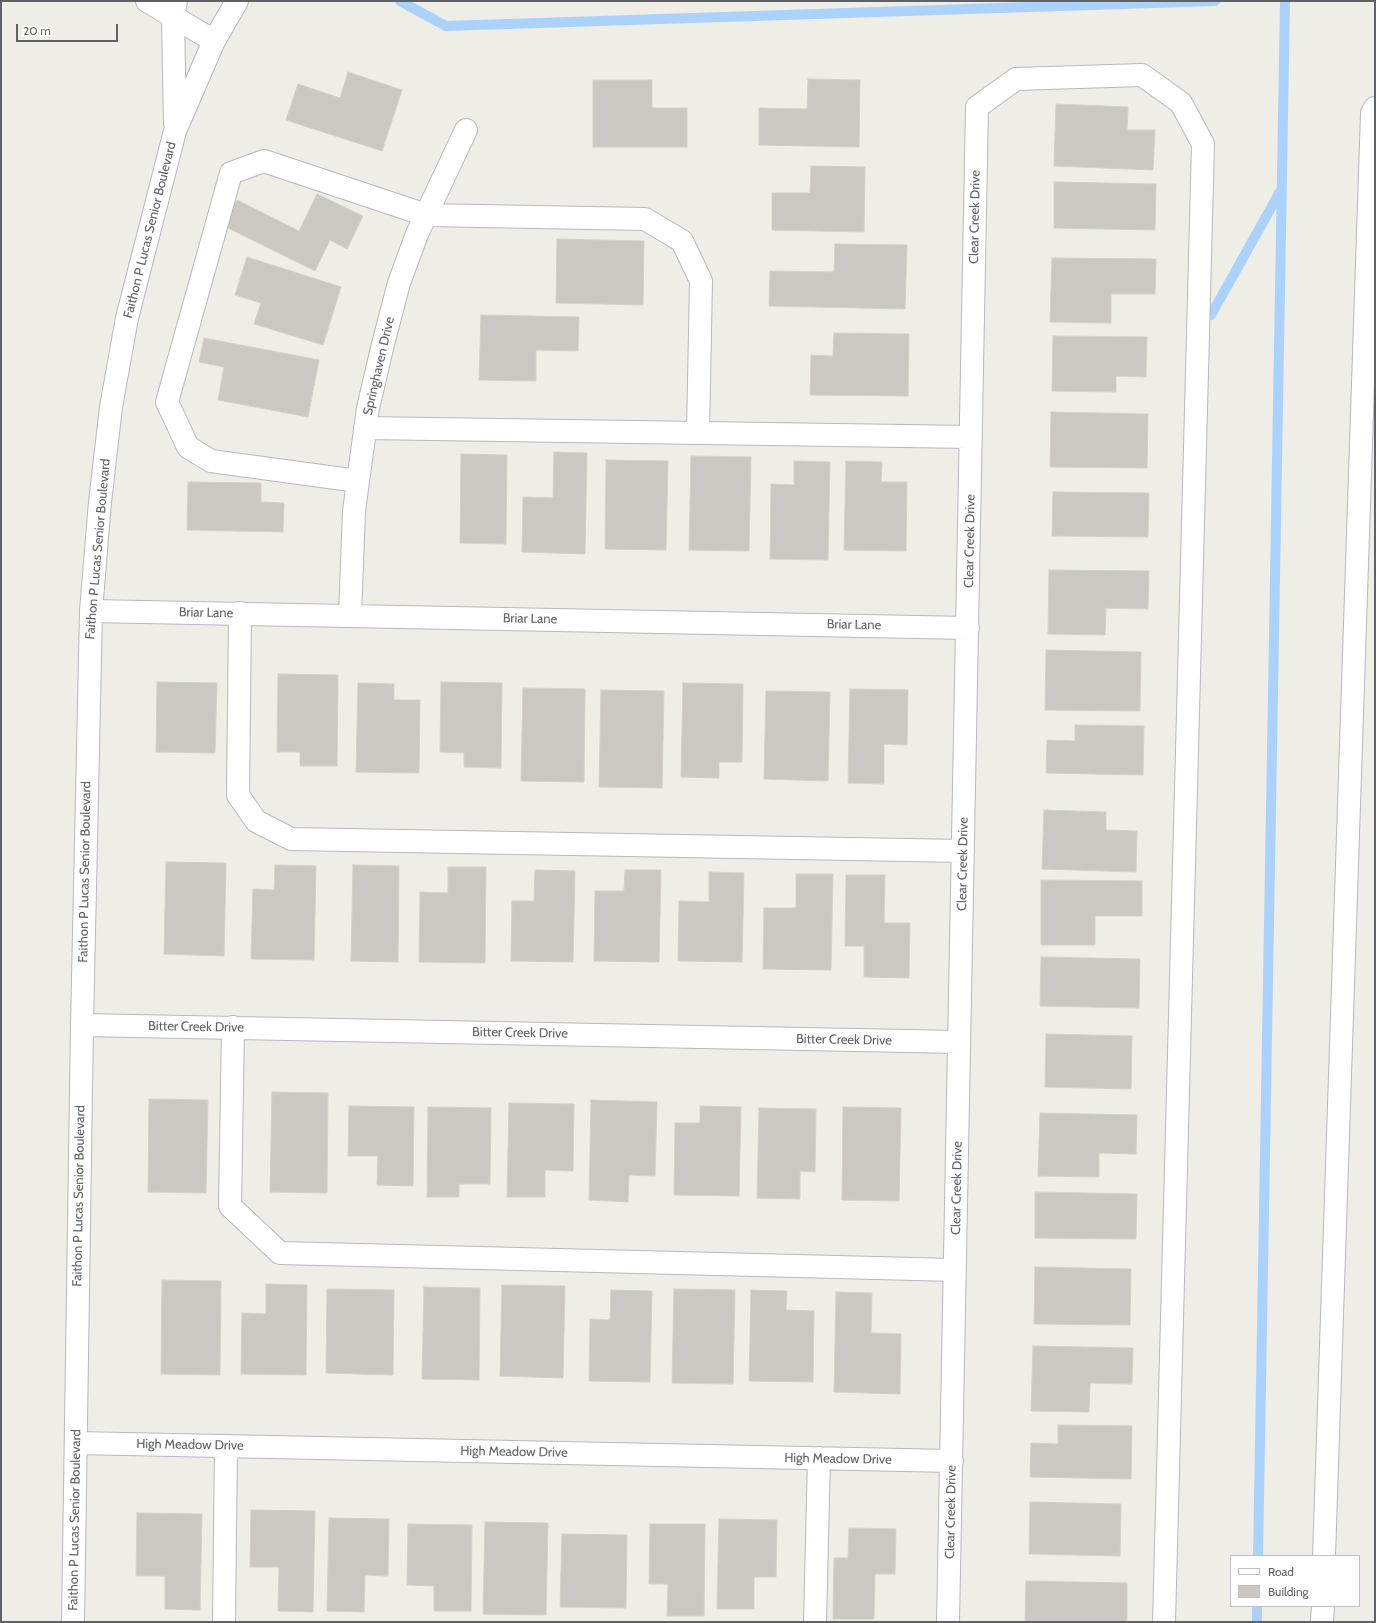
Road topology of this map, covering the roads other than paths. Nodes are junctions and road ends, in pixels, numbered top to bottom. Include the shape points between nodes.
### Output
1 (147, 1) edge
2 (237, 1) edge
3 (175, 9) edge
4 (214, 41) junction
5 (1375, 108) edge
6 (466, 130) dead end
7 (175, 131) junction
8 (426, 215) junction
9 (365, 428) junction
10 (698, 432) junction
11 (971, 436) junction
12 (358, 481) junction
13 (1366, 574) edge
14 (91, 611) junction
15 (240, 613) junction
16 (350, 616) junction
17 (968, 628) junction
18 (963, 851) junction
19 (82, 1025) junction
20 (233, 1028) junction
21 (959, 1042) junction
22 (955, 1270) junction
23 (76, 1443) junction
24 (226, 1446) junction
25 (819, 1458) junction
26 (952, 1461) junction
27 (1324, 1555) edge
28 (1323, 1607) edge
29 (73, 1622) edge
30 (224, 1622) edge
31 (815, 1622) edge
32 (948, 1622) edge
33 (1164, 1622) edge
34 (1322, 1622) edge

1 - 3 street
2 - 4 street, Faithon P Lucas Senior Boulevard
3 - 4 street
3 - 7 street, Faithon P Lucas Senior Boulevard
4 - 7 street, Faithon P Lucas Senior Boulevard
5 - 13 street via 1372,113
6 - 8 street, Springhaven Drive
7 - 14 street, Faithon P Lucas Senior Boulevard via 127,318 114,392 100,502
8 - 9 street, Springhaven Drive via 399,284
8 - 10 street via 645,219 682,242 701,281
8 - 12 street via 264,161 231,173 167,402 188,447 211,461
9 - 10 street
9 - 12 street, Springhaven Drive
10 - 11 street
11 - 17 street, Clear Creek Drive
11 - 33 street, Clear Creek Drive via 977,107 1016,79 1142,75 1181,103 1203,144
12 - 16 street, Springhaven Drive via 351,558
13 - 27 street
14 - 15 street, Briar Lane
14 - 19 street, Faithon P Lucas Senior Boulevard
15 - 16 street, Briar Lane
15 - 18 street via 238,795 256,821 291,838
16 - 17 street, Briar Lane
17 - 18 street, Clear Creek Drive
18 - 21 street, Clear Creek Drive
19 - 20 street, Bitter Creek Drive
19 - 23 street, Faithon P Lucas Senior Boulevard
20 - 21 street, Bitter Creek Drive
20 - 22 street via 230,1206 280,1253
21 - 22 street, Clear Creek Drive
22 - 26 street, Clear Creek Drive
23 - 24 street, High Meadow Drive
23 - 29 street, Faithon P Lucas Senior Boulevard
24 - 25 street, High Meadow Drive
24 - 30 street
25 - 26 street, High Meadow Drive
25 - 31 street
26 - 32 street, Clear Creek Drive
28 - 34 street

